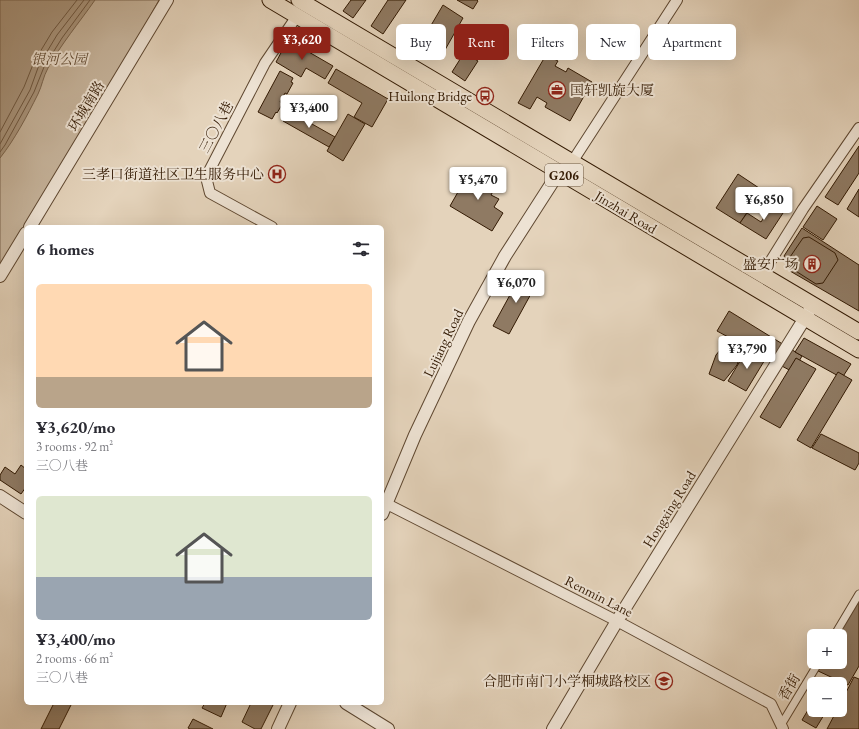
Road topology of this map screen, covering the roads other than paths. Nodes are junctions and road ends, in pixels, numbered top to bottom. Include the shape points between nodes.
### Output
1 (167, 0) edge
2 (270, 0) edge
3 (299, 0) edge
4 (677, 0) edge
5 (297, 16) junction
6 (859, 128) edge
7 (576, 156) dead end
8 (559, 172) junction
9 (31, 225) edge
10 (268, 225) edge
11 (24, 236) edge
12 (765, 270) dead end
13 (0, 276) edge
14 (809, 311) junction
15 (859, 332) edge
16 (859, 350) edge
17 (0, 488) edge
18 (0, 496) edge
19 (24, 504) edge
20 (385, 509) edge
21 (24, 512) edge
22 (859, 594) edge
23 (617, 621) junction
24 (838, 629) edge
25 (815, 669) edge
26 (289, 705) edge
27 (338, 705) edge
28 (349, 705) edge
29 (782, 727) edge
30 (278, 729) edge
31 (376, 729) edge
32 (388, 729) edge
33 (552, 729) edge

1 - 9 street, 环城南路
2 - 5 main road, Jinzhai Road / G206
3 - 14 main road, Jinzhai Road
4 - 7 street
5 - 8 main road, Jinzhai Road / G206
5 - 10 street, 三〇八巷 via 265,63 206,177 210,193
6 - 12 street
8 - 14 main road, Jinzhai Road / G206
8 - 20 street, Lujiang Road via 505,256 469,321 415,435
11 - 13 street
14 - 15 main road, Jinzhai Road
14 - 16 main road, Jinzhai Road / G206
14 - 23 street, Hongxing Road
17 - 19 street
18 - 21 street
20 - 23 street, Renmin Lane
22 - 24 street
23 - 29 street, Renmin Lane via 771,704
23 - 33 street, Hongxing Road
25 - 29 street, 香街
26 - 30 street
27 - 31 street
28 - 32 street

